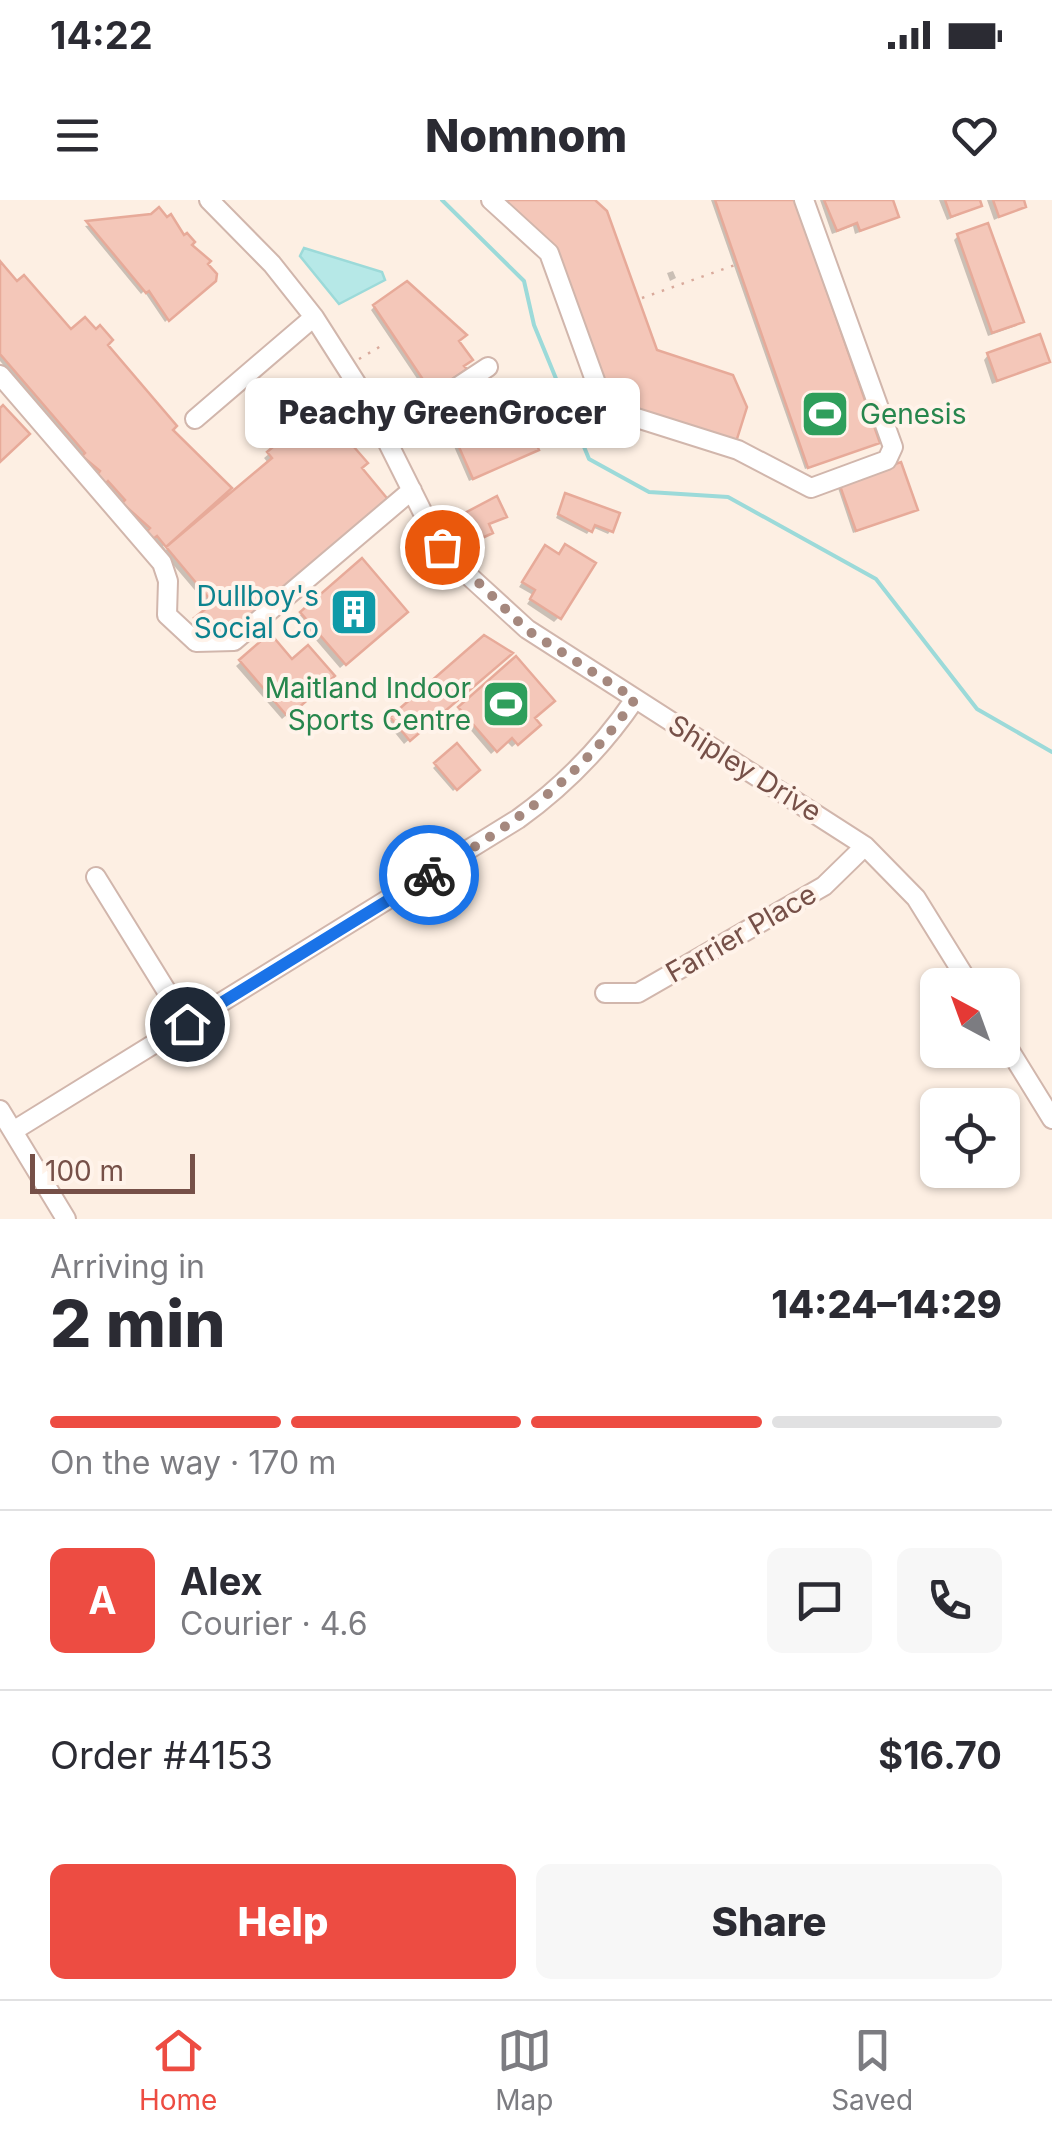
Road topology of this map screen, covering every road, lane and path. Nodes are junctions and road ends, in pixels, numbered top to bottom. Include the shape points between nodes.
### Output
1 (209, 200) edge
2 (491, 200) edge
3 (804, 200) edge
4 (735, 265) dead end
5 (642, 298) dead end
6 (314, 318) junction
7 (381, 346) dead end
8 (360, 359) dead end
9 (488, 368) dead end
10 (0, 375) edge
11 (196, 419) dead end
12 (380, 424) junction
13 (412, 490) junction
14 (635, 699) junction
15 (865, 846) junction
16 (96, 877) dead end
17 (959, 968) edge
18 (605, 993) dead end
19 (187, 1024) junction
20 (1020, 1067) edge
21 (0, 1110) edge
22 (1052, 1119) edge
23 (13, 1131) junction
24 (66, 1219) edge

1 - 6 street, Shipley Drive
2 - 3 street via 549,254 605,408 738,450 810,488 887,460 893,447
4 - 5 path
6 - 11 street
6 - 12 street, Shipley Drive
7 - 8 path
9 - 12 street
10 - 13 street via 162,562 167,614 196,642 234,640
12 - 13 street, Shipley Drive
13 - 14 street, Shipley Drive via 442,547 496,603
14 - 15 street, Shipley Drive
14 - 19 street via 610,736 551,795
15 - 17 street, Shipley Drive via 916,898
15 - 18 street, Farrier Place via 803,900 638,993
16 - 19 street
19 - 23 street
20 - 22 street
21 - 23 street
23 - 24 street

